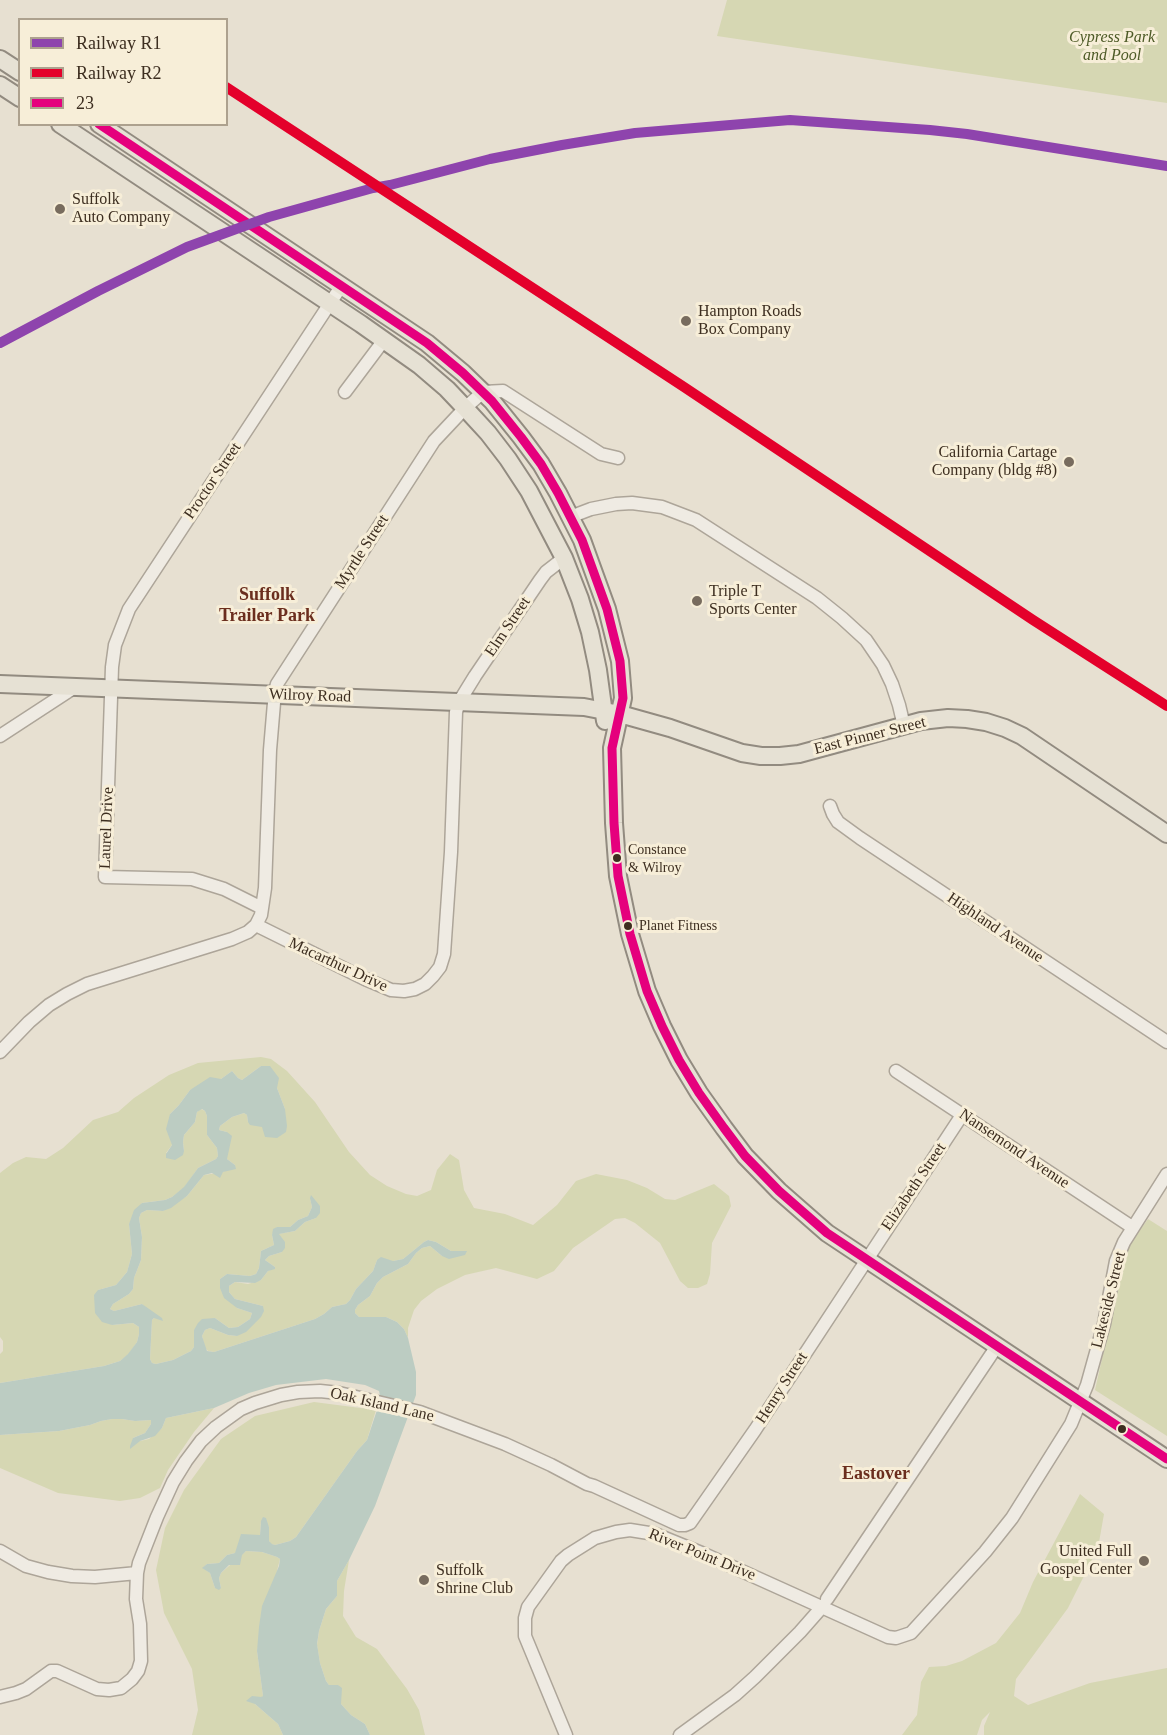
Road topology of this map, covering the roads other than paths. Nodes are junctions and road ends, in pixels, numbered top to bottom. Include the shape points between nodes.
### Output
1 (0, 59) edge
2 (18, 71) edge
3 (0, 85) edge
4 (18, 97) edge
5 (63, 126) edge
6 (102, 126) edge
7 (342, 285) junction
8 (330, 303) junction
9 (384, 340) junction
10 (345, 392) dead end
11 (483, 392) junction
12 (465, 408) junction
13 (618, 458) dead end
14 (570, 517) junction
15 (564, 558) junction
16 (0, 684) edge
17 (75, 687) junction
18 (111, 688) junction
19 (274, 694) junction
20 (459, 702) junction
21 (603, 711) junction
22 (620, 714) junction
23 (904, 726) junction
24 (0, 736) edge
25 (612, 748) junction
26 (830, 806) dead end
27 (1167, 834) edge
28 (262, 908) junction
29 (256, 925) junction
30 (1167, 1042) edge
31 (0, 1052) edge
32 (896, 1071) dead end
33 (962, 1114) junction
34 (1167, 1174) edge
35 (1132, 1227) junction
36 (866, 1259) junction
37 (997, 1346) junction
38 (1081, 1401) junction
39 (1167, 1459) edge
40 (697, 1515) joint
41 (0, 1551) edge
42 (137, 1573) junction
43 (825, 1603) junction
44 (0, 1697) edge
45 (566, 1735) edge
46 (680, 1735) edge

1 - 2 main road
3 - 4 main road
5 - 8 main road
6 - 7 main road
7 - 8 street, Proctor Street
7 - 11 main road via 432,347
8 - 9 main road
8 - 18 street, Proctor Street via 129,609 115,645
9 - 10 street
9 - 12 main road via 419,365
11 - 12 street, Myrtle Street
11 - 13 street via 503,391 602,454
11 - 14 main road via 541,464
12 - 15 main road via 513,466
12 - 19 street, Myrtle Street via 434,441 300,646
14 - 22 main road via 614,632 623,687
14 - 23 street via 591,509 632,503 662,507 696,520 817,598 866,640 892,684
15 - 20 street, Elm Street via 540,580
15 - 21 main road via 590,632
16 - 17 main road, Wilroy Road
17 - 18 main road, Wilroy Road
17 - 24 street
18 - 19 main road, Wilroy Road
18 - 28 street, Laurel Drive via 105,877 192,879 224,888
19 - 20 main road, Wilroy Road
19 - 28 street, Myrtle Street
20 - 21 main road, Wilroy Road
20 - 29 street, Macarthur Drive via 444,954 433,976 415,989 391,990
21 - 22 main road, Wilroy Road
21 - 25 main road
22 - 23 main road, East Pinner Street via 761,756 799,754
22 - 25 main road
23 - 27 main road, East Pinner Street via 948,718 977,720 1005,728
25 - 36 main road via 615,845 622,898 638,963 662,1026 699,1093 746,1156 805,1215
26 - 30 street, Highland Avenue via 838,822 860,838
28 - 29 street, Myrtle Street
29 - 31 street via 232,939 87,984 49,1005
32 - 33 street, Nansemond Avenue
33 - 35 street, Nansemond Avenue
33 - 36 street, Elizabeth Street
34 - 35 street, Lakeside Street
35 - 38 street, Lakeside Street via 1116,1261 1104,1324
36 - 37 main road
36 - 40 street, Henry Street
37 - 38 main road
37 - 43 street
38 - 39 main road
38 - 43 street, River Point Drive via 1061,1441 1012,1518 911,1632 888,1637
40 - 42 street, Oak Island Lane via 690,1523 679,1525 505,1444 420,1412 339,1393 298,1392 242,1409 201,1441 173,1482
41 - 42 street via 26,1566 60,1574 95,1577
42 - 44 street via 141,1661 132,1679 121,1688 97,1689 51,1671 26,1689
43 - 45 street, River Point Drive via 655,1534 630,1530 588,1542 561,1561 528,1607 525,1618 525,1636
43 - 46 street via 748,1683

